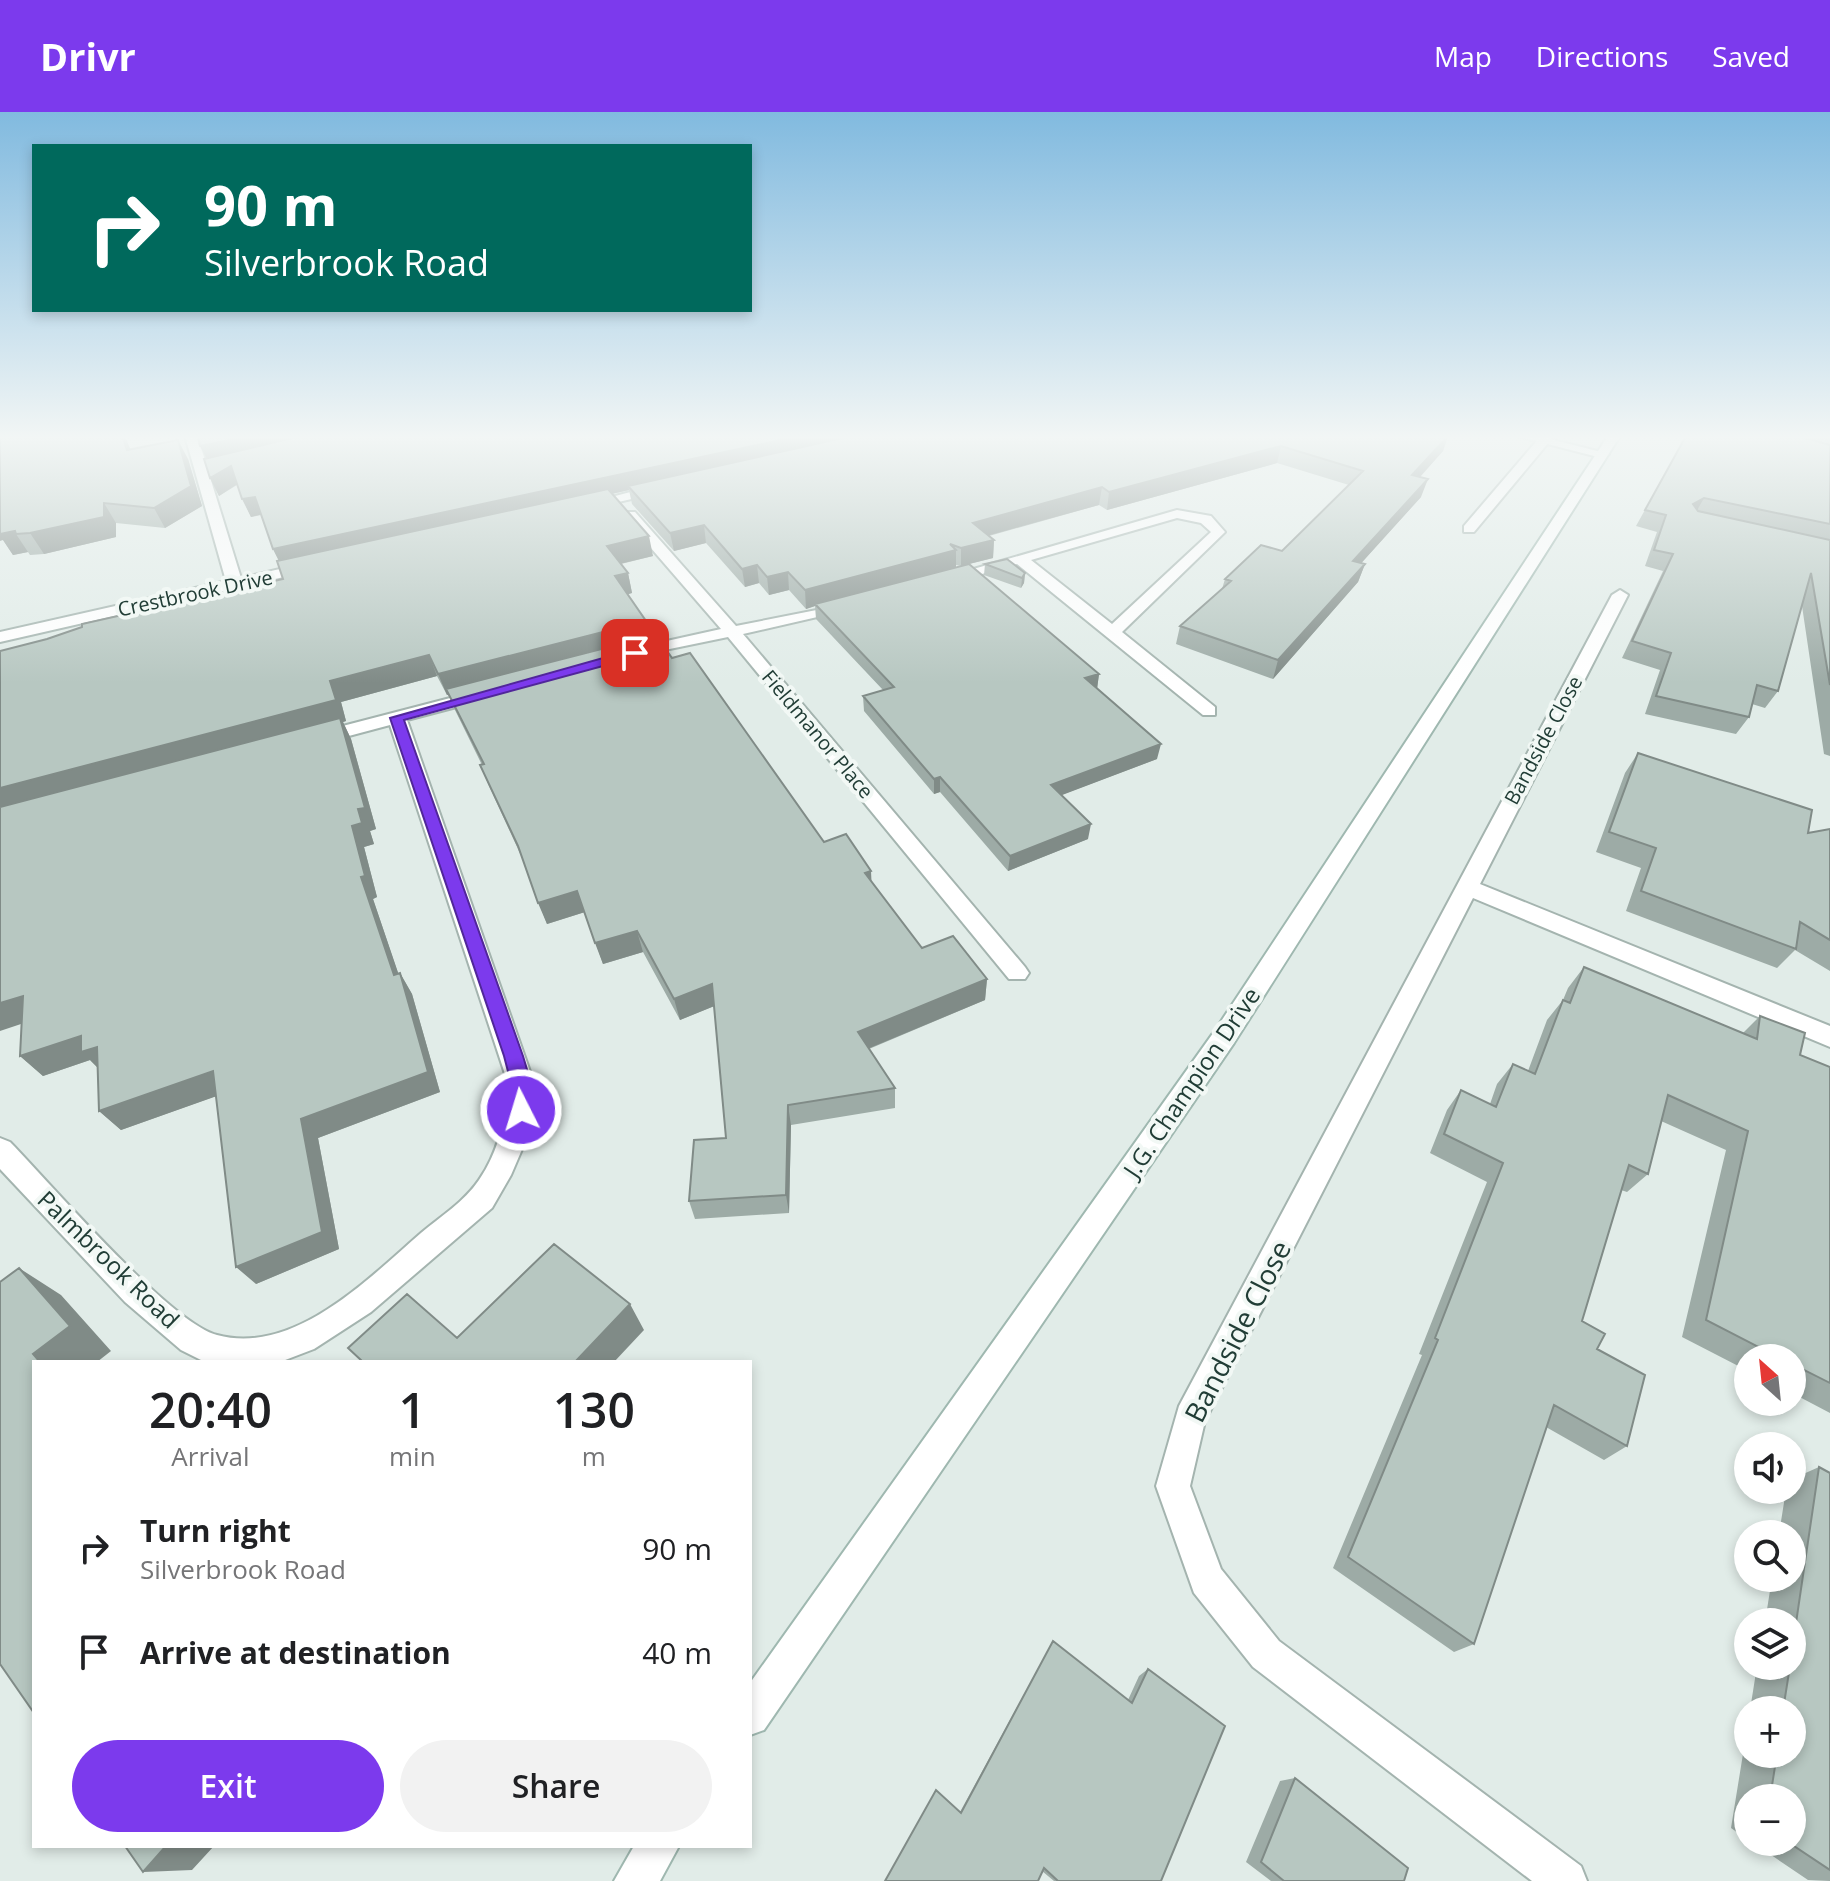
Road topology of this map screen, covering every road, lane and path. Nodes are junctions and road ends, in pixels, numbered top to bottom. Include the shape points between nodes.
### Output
1 (216, 519) edge
2 (633, 519) edge
3 (1161, 519) edge
4 (1204, 519) edge
5 (1478, 519) edge
6 (1560, 519) edge
7 (1469, 529) dead end
8 (1020, 558) junction
9 (326, 564) edge
10 (235, 584) junction
11 (929, 584) edge
12 (1620, 595) dead end
13 (857, 603) edge
14 (732, 631) junction
15 (1113, 632) junction
16 (0, 637) edge
17 (620, 657) edge
18 (498, 690) edge
19 (1209, 711) dead end
20 (397, 718) junction
21 (290, 746) edge
22 (1465, 886) junction
23 (1017, 973) dead end
24 (1830, 1037) edge
25 (0, 1150) edge
26 (752, 1713) edge
27 (658, 1848) edge
28 (635, 1881) edge
29 (1566, 1881) edge

1 - 10 street
2 - 14 street, Fieldmanor Place
3 - 8 street
4 - 15 street via 1218,532 1212,540
5 - 7 street
6 - 26 street, J.G. Champion Drive via 1225,1036
8 - 11 street
8 - 15 street
9 - 10 street, Crestbrook Drive
10 - 16 street, Crestbrook Drive
12 - 22 street, Bandside Close
13 - 14 street
14 - 17 street
14 - 23 street, Fieldmanor Place
15 - 19 street
18 - 20 street
20 - 21 street
20 - 25 street, Palmbrook Road via 521,1083 521,1110 510,1149 486,1194 357,1308 296,1340 251,1354 211,1349 166,1321
22 - 24 street
22 - 29 street, Bandside Close via 1190,1417 1173,1486 1207,1580 1266,1654
27 - 28 street

